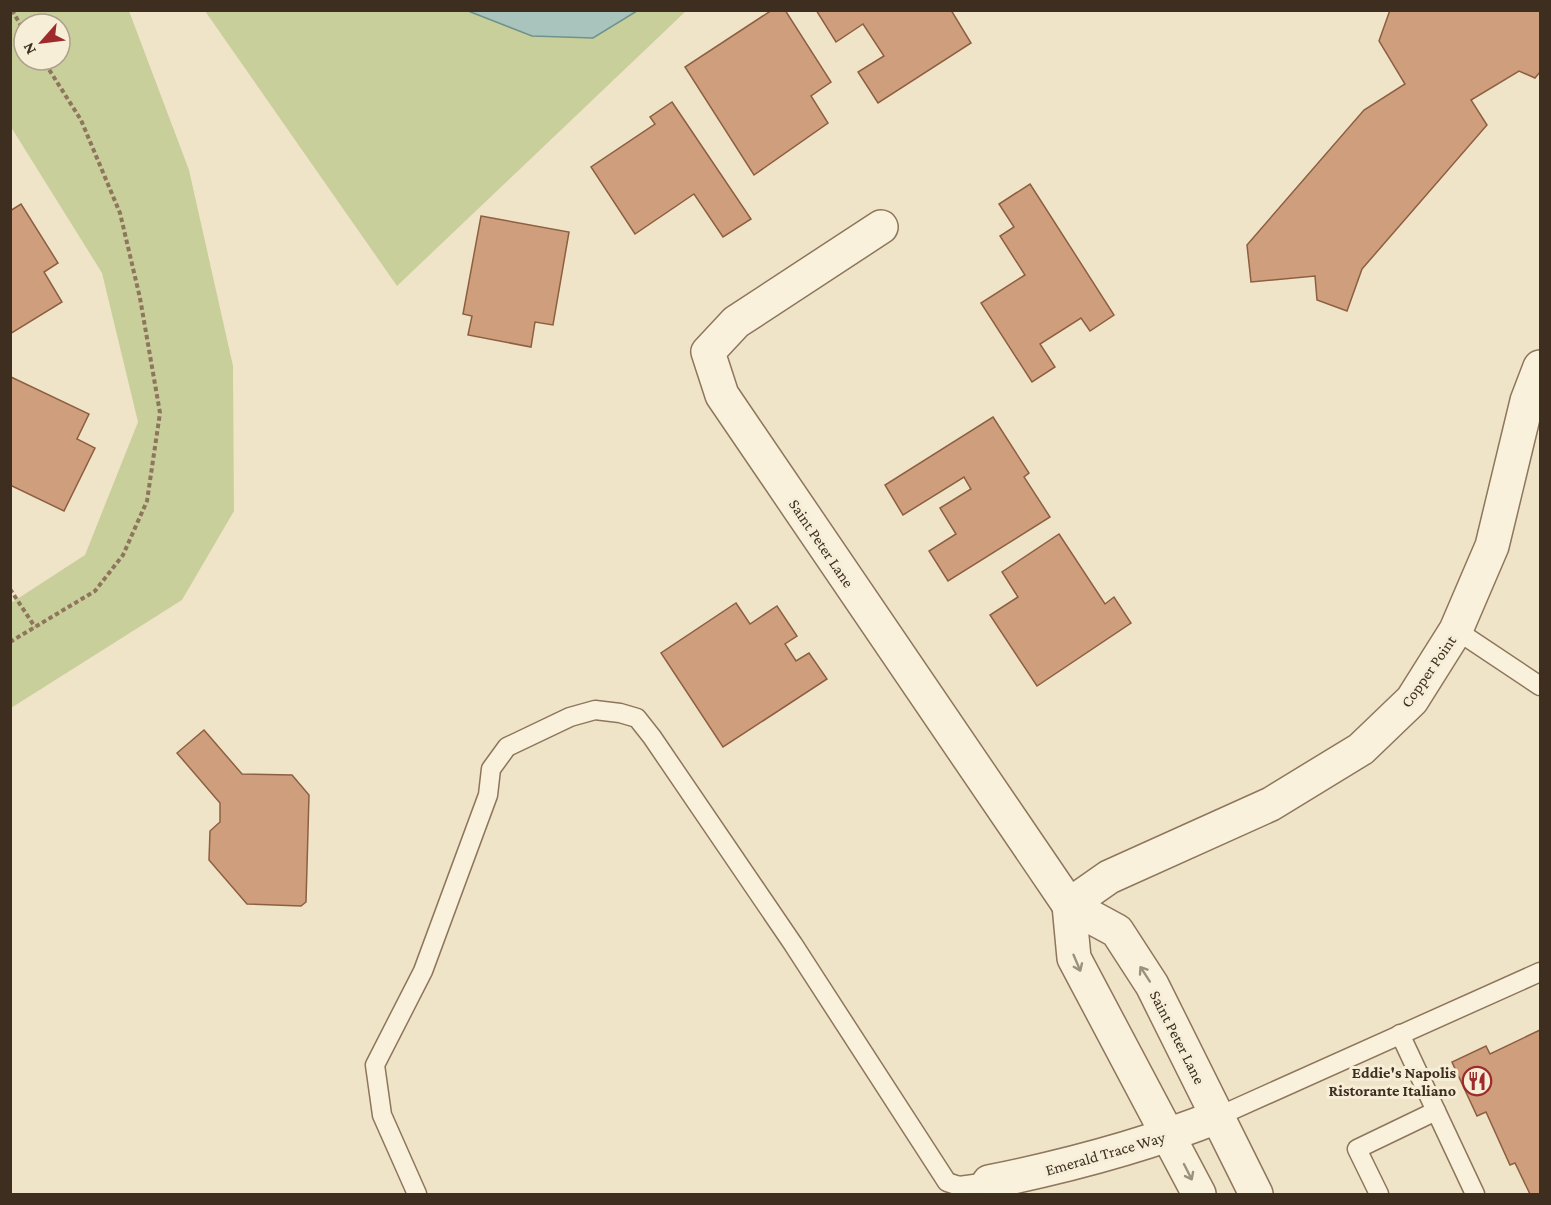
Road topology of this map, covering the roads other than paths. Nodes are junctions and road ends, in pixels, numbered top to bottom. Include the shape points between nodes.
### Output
1 (881, 227) dead end
2 (1540, 367) edge
3 (1456, 630) junction
4 (1540, 686) edge
5 (1069, 905) junction
6 (1540, 972) edge
7 (1400, 1034) junction
8 (1436, 1112) junction
9 (1219, 1116) junction
10 (1169, 1136) junction
11 (989, 1182) joint
12 (417, 1194) edge
13 (1200, 1194) edge
14 (1256, 1194) edge
15 (1379, 1194) edge
16 (1475, 1194) edge

1 - 5 street, Saint Peter Lane via 736,322 708,352 722,395
2 - 3 street, Copper Point via 1527,401 1492,546
3 - 4 lane
3 - 5 street, Copper Point via 1412,700 1361,749 1271,804 1109,877
9 -> 5 street, Saint Peter Lane via 1152,985 1117,931
5 -> 10 street, Saint Peter Lane via 1074,958
6 - 7 lane
7 - 8 lane
7 - 9 lane
8 - 15 lane via 1358,1149
8 - 16 lane
9 - 10 street, Emerald Trace Way
9 - 14 street, Saint Peter Lane
10 - 11 street, Emerald Trace Way via 1069,1166
10 -> 13 street, Saint Peter Lane
11 - 12 lane via 960,1186 947,1182 793,944 652,737 637,718 595,710 570,717 507,747 491,769 488,795 423,971 375,1065 382,1115

